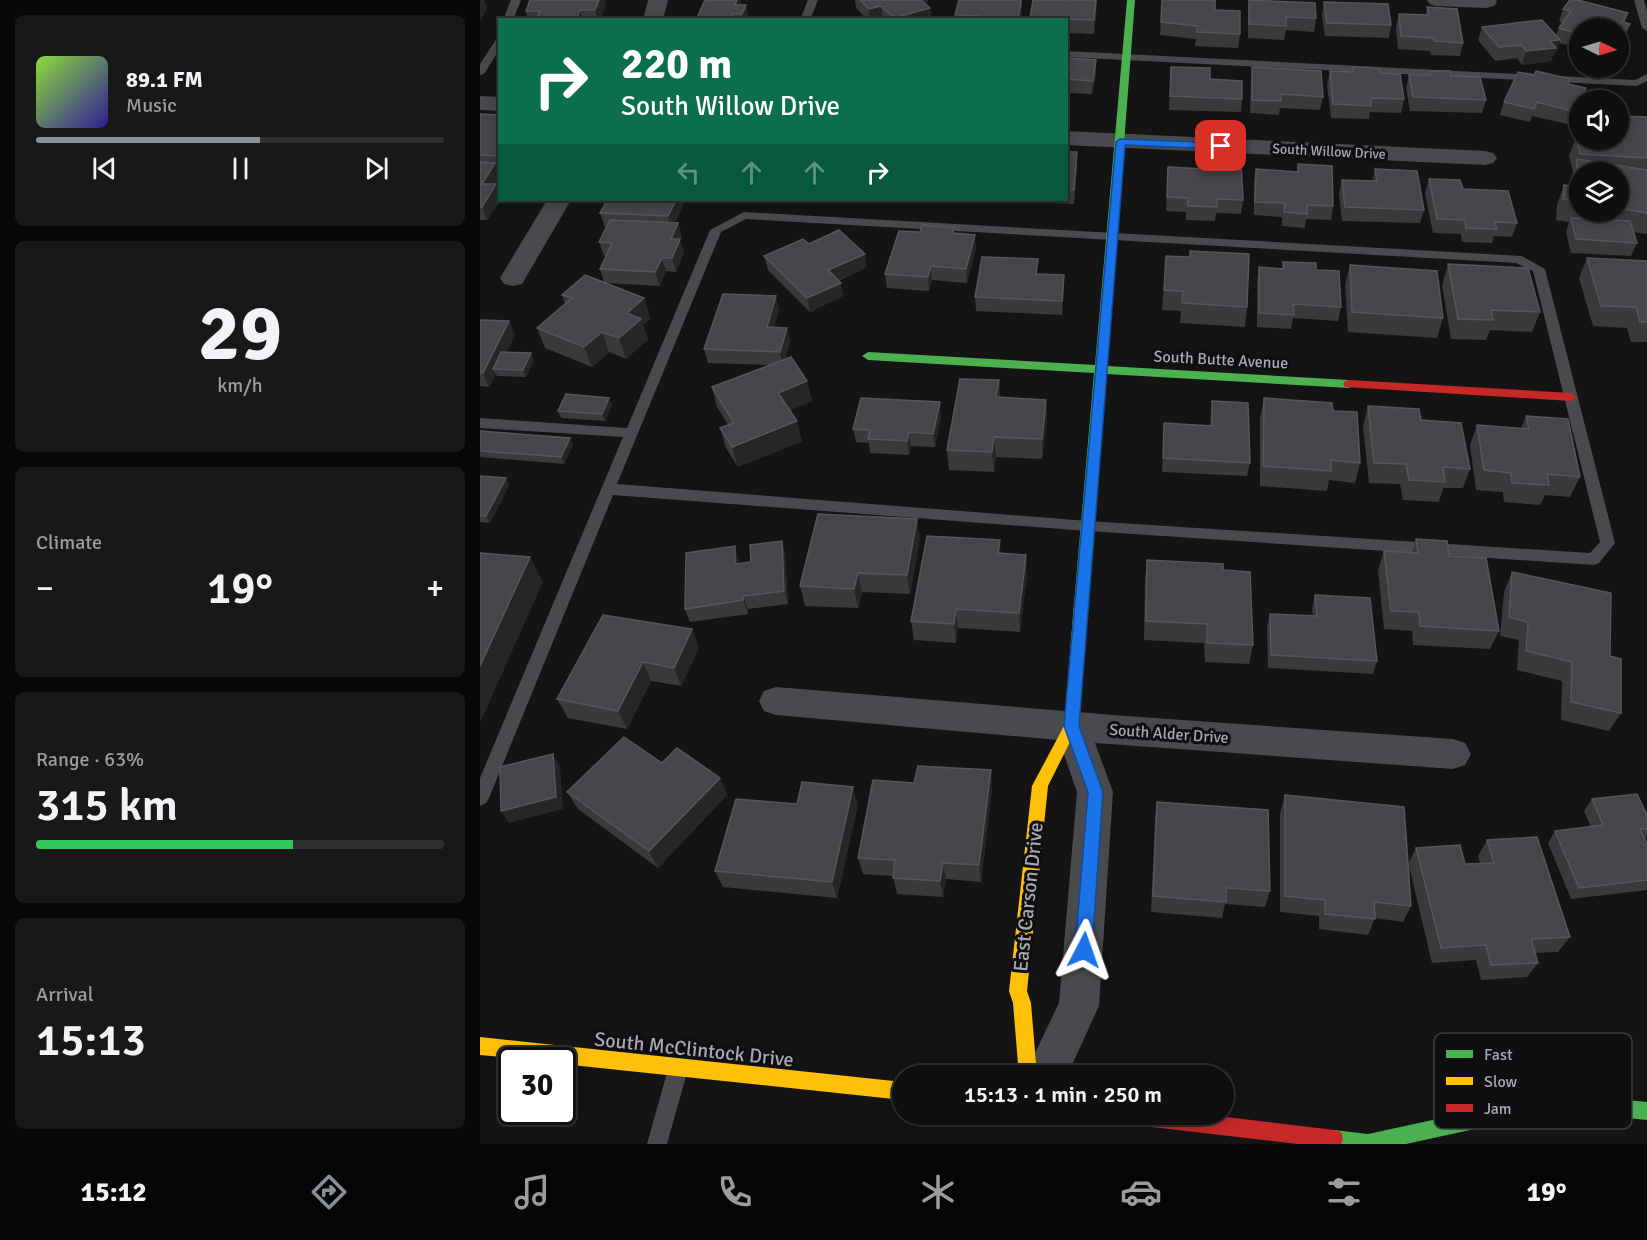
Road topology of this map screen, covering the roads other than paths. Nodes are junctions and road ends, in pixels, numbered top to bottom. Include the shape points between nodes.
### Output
1 (516, 0) edge
2 (657, 0) edge
3 (813, 0) edge
4 (1131, 0) edge
5 (1437, 0) edge
6 (1640, 0) edge
7 (1487, 2) dead end
8 (509, 18) edge
9 (652, 18) edge
10 (806, 18) edge
11 (1647, 28) edge
12 (498, 43) edge
13 (1068, 54) edge
14 (1127, 57) junction
15 (480, 72) edge
16 (1647, 77) edge
17 (480, 103) edge
18 (498, 104) edge
19 (1068, 138) edge
20 (1120, 142) junction
21 (1485, 158) dead end
22 (558, 201) edge
23 (1112, 234) junction
24 (513, 278) dead end
25 (868, 356) dead end
26 (1100, 368) junction
27 (1571, 397) junction
28 (480, 423) edge
29 (632, 433) junction
30 (608, 489) junction
31 (1088, 526) junction
32 (776, 701) dead end
33 (1071, 726) junction
34 (1454, 754) dead end
35 (480, 798) edge
36 (480, 1046) edge
37 (1027, 1065) edge
38 (1050, 1065) edge
39 (678, 1066) junction
40 (892, 1090) edge
41 (1632, 1110) edge
42 (1647, 1111) edge
43 (1210, 1125) edge
44 (1436, 1129) edge
45 (657, 1144) edge
46 (1369, 1144) edge

1 - 8 lane
2 - 9 street
3 - 10 lane
4 - 14 street, East Carson Drive
5 - 7 street
6 - 11 lane
12 - 15 lane
13 - 14 lane
14 - 16 lane via 1637,82
14 - 20 street, East Carson Drive
17 - 18 street
19 - 20 street, South Willow Drive
20 - 21 street, South Willow Drive
20 - 23 street, East Carson Drive
22 - 24 street
23 - 26 street, East Carson Drive
23 - 27 lane via 1518,259 1539,268
23 - 29 lane via 744,215 716,230
25 - 26 street, South Butte Avenue
26 - 27 street, South Butte Avenue
26 - 31 street, East Carson Drive
27 - 31 lane via 1608,543 1594,559
28 - 29 lane
29 - 30 lane
30 - 31 lane
30 - 35 lane
31 - 33 street, East Carson Drive
32 - 33 street, South Alder Drive
33 - 34 street, South Alder Drive
33 - 37 street, East Carson Drive via 1040,786 1018,991
33 - 38 street, East Carson Drive via 1095,792 1079,1006
36 - 39 street, South McClintock Drive
39 - 40 street, South McClintock Drive
39 - 45 lane
41 - 42 street
43 - 46 street
44 - 46 street

